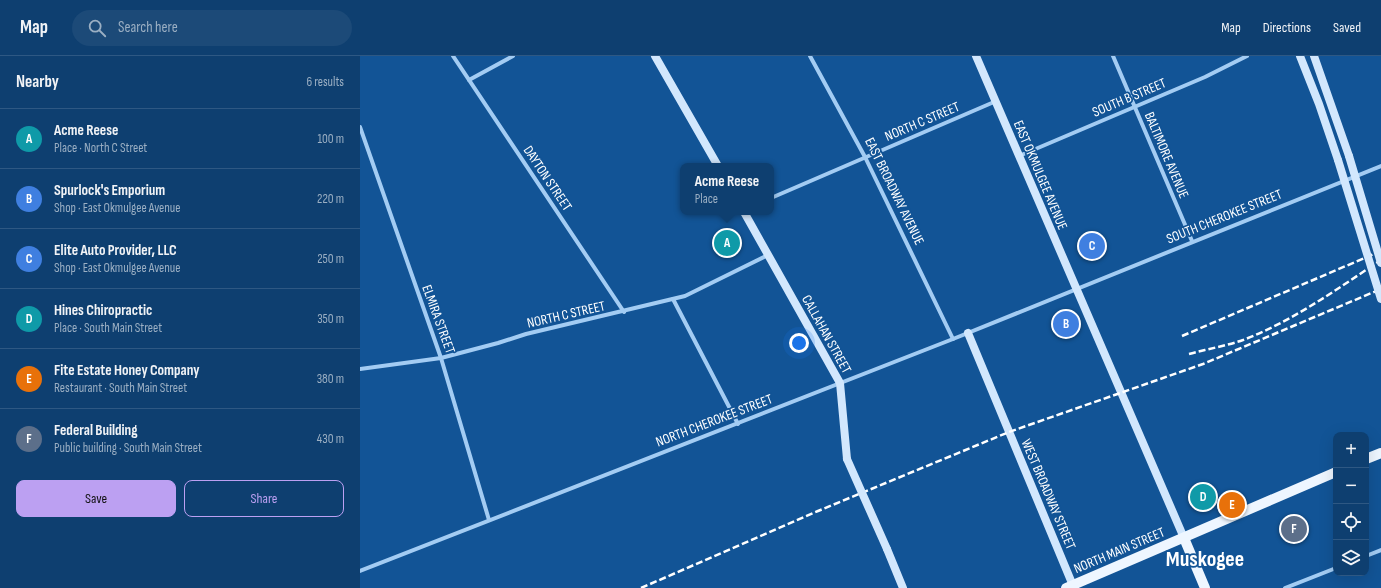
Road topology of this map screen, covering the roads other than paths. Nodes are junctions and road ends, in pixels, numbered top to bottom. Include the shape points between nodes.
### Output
1 (453, 56) edge
2 (513, 56) edge
3 (655, 56) edge
4 (810, 56) edge
5 (976, 56) edge
6 (1113, 56) edge
7 (1247, 56) edge
8 (1300, 56) edge
9 (1314, 56) edge
10 (469, 80) junction
11 (994, 102) junction
12 (1135, 107) junction
13 (360, 127) edge
14 (1018, 156) junction
15 (864, 157) junction
16 (716, 163) edge
17 (1381, 166) edge
18 (774, 197) edge
19 (746, 215) edge
20 (1192, 241) junction
21 (769, 255) junction
22 (1381, 263) edge
23 (1076, 289) junction
24 (1381, 299) edge
25 (673, 300) junction
26 (624, 312) junction
27 (968, 333) junction
28 (953, 339) junction
29 (441, 358) junction
30 (360, 369) edge
31 (840, 383) junction
32 (738, 424) junction
33 (1381, 452) edge
34 (1369, 458) edge
35 (1333, 473) edge
36 (489, 520) junction
37 (1184, 538) junction
38 (1381, 550) edge
39 (1369, 555) edge
40 (1333, 569) edge
41 (360, 571) edge
42 (1071, 587) edge
43 (903, 588) edge
44 (1205, 588) edge
45 (1285, 588) edge

1 - 10 street, DAYTON STREET
2 - 10 street
3 - 16 street
4 - 15 street, EAST BROADWAY AVENUE
5 - 11 street, EAST OKMULGEE AVENUE
6 - 12 street, BALTIMORE AVENUE
7 - 12 street, SOUTH B STREET
8 - 24 street, bridge via 1320,104
9 - 22 street, bridge via 1349,156
10 - 26 street, DAYTON STREET
11 - 14 street, EAST OKMULGEE AVENUE
11 - 15 street, NORTH C STREET
12 - 14 street, SOUTH B STREET
12 - 20 street, BALTIMORE AVENUE
13 - 29 street, ELMIRA STREET
14 - 23 street, EAST OKMULGEE AVENUE
15 - 18 street, NORTH C STREET
15 - 28 street, EAST BROADWAY AVENUE
17 - 20 street, SOUTH CHEROKEE STREET
19 - 21 street, CALLAHAN STREET
20 - 23 street, SOUTH CHEROKEE STREET
21 - 25 street, NORTH C STREET
21 - 31 street, CALLAHAN STREET
23 - 27 street, NORTH CHEROKEE STREET
23 - 37 street, EAST OKMULGEE AVENUE
25 - 26 street, NORTH C STREET
25 - 32 street
26 - 29 street, NORTH C STREET via 532,332
27 - 28 street, NORTH CHEROKEE STREET
27 - 42 street, WEST BROADWAY STREET
28 - 31 street, NORTH CHEROKEE STREET
29 - 30 street, NORTH C STREET
29 - 36 street, ELMIRA STREET
31 - 32 street, NORTH CHEROKEE STREET
31 - 43 street, CALLAHAN STREET, bridge via 847,460
32 - 36 street, NORTH CHEROKEE STREET
33 - 34 main road
35 - 37 main road, NORTH MAIN STREET
36 - 41 street, NORTH CHEROKEE STREET
37 - 42 main road, NORTH MAIN STREET
37 - 44 main road
38 - 39 street
40 - 45 street

